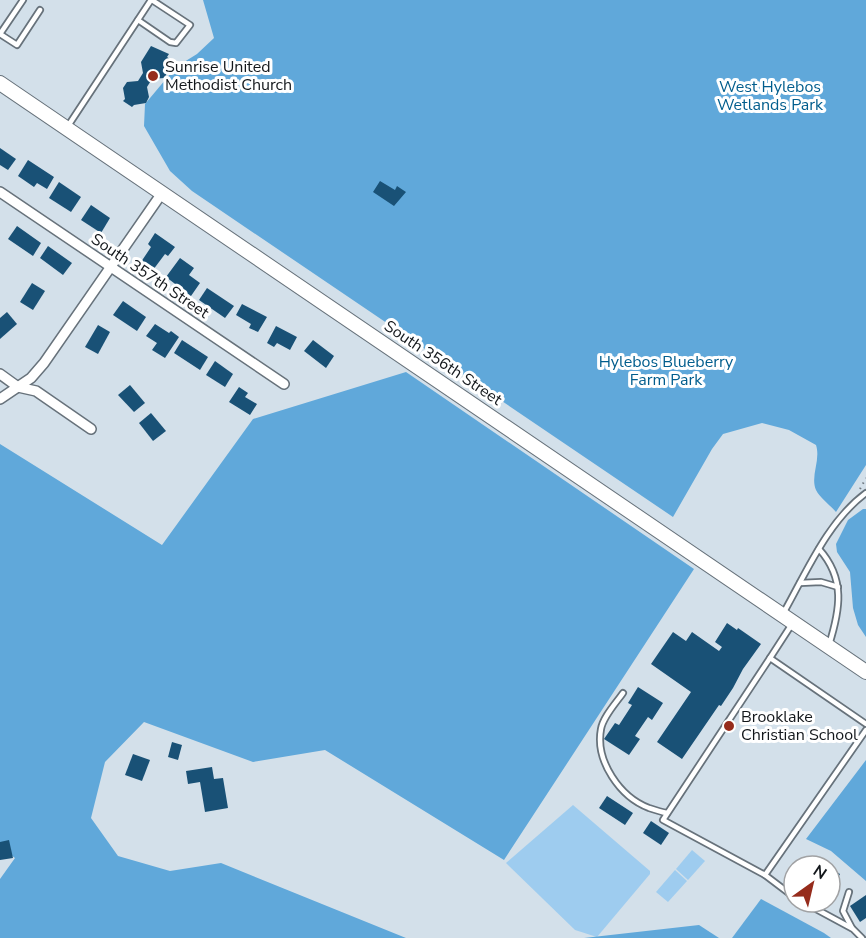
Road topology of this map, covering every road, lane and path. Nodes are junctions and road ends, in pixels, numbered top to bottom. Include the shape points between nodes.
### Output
1 (22, 0) edge
2 (152, 0) edge
3 (40, 10) dead end
4 (138, 20) junction
5 (0, 34) edge
6 (0, 83) edge
7 (67, 129) junction
8 (0, 192) edge
9 (162, 193) junction
10 (109, 267) junction
11 (0, 374) edge
12 (284, 384) dead end
13 (18, 387) junction
14 (0, 399) edge
15 (91, 429) dead end
16 (866, 493) edge
17 (858, 499) junction
18 (866, 499) edge
19 (819, 549) junction
20 (800, 583) junction
21 (838, 586) junction
22 (788, 618) junction
23 (828, 646) junction
24 (770, 658) junction
25 (866, 672) edge
26 (623, 693) dead end
27 (866, 724) edge
28 (866, 730) edge
29 (667, 813) junction
30 (765, 875) junction
31 (782, 888) edge
32 (849, 892) dead end
33 (825, 914) edge
34 (853, 929) junction
35 (862, 938) edge

1 - 5 lane
2 - 4 lane
2 - 4 lane via 190,26 182,38 170,42
3 - 5 lane via 17,45
4 - 7 lane
6 - 7 main road, South 356th Street
7 - 9 main road, South 356th Street
8 - 10 street, South 357th Street
9 - 10 street
9 - 22 main road, South 356th Street
10 - 12 street, South 357th Street
10 - 13 street via 44,363
11 - 13 street
13 - 14 street
13 - 15 street via 36,391
16 - 17 lane
17 - 18 lane
17 - 19 lane via 848,506
19 - 20 lane
19 - 21 lane via 830,561
20 - 21 lane
20 - 22 lane
21 - 23 lane via 838,610
22 - 23 main road, South 356th Street
22 - 24 lane
23 - 25 main road, South 356th Street
24 - 27 lane
24 - 29 lane
26 - 29 lane via 601,727 602,757 613,779 632,798
28 - 30 lane
29 - 30 lane via 663,820
30 - 31 lane
32 - 34 lane via 843,911
33 - 34 lane
34 - 35 lane

